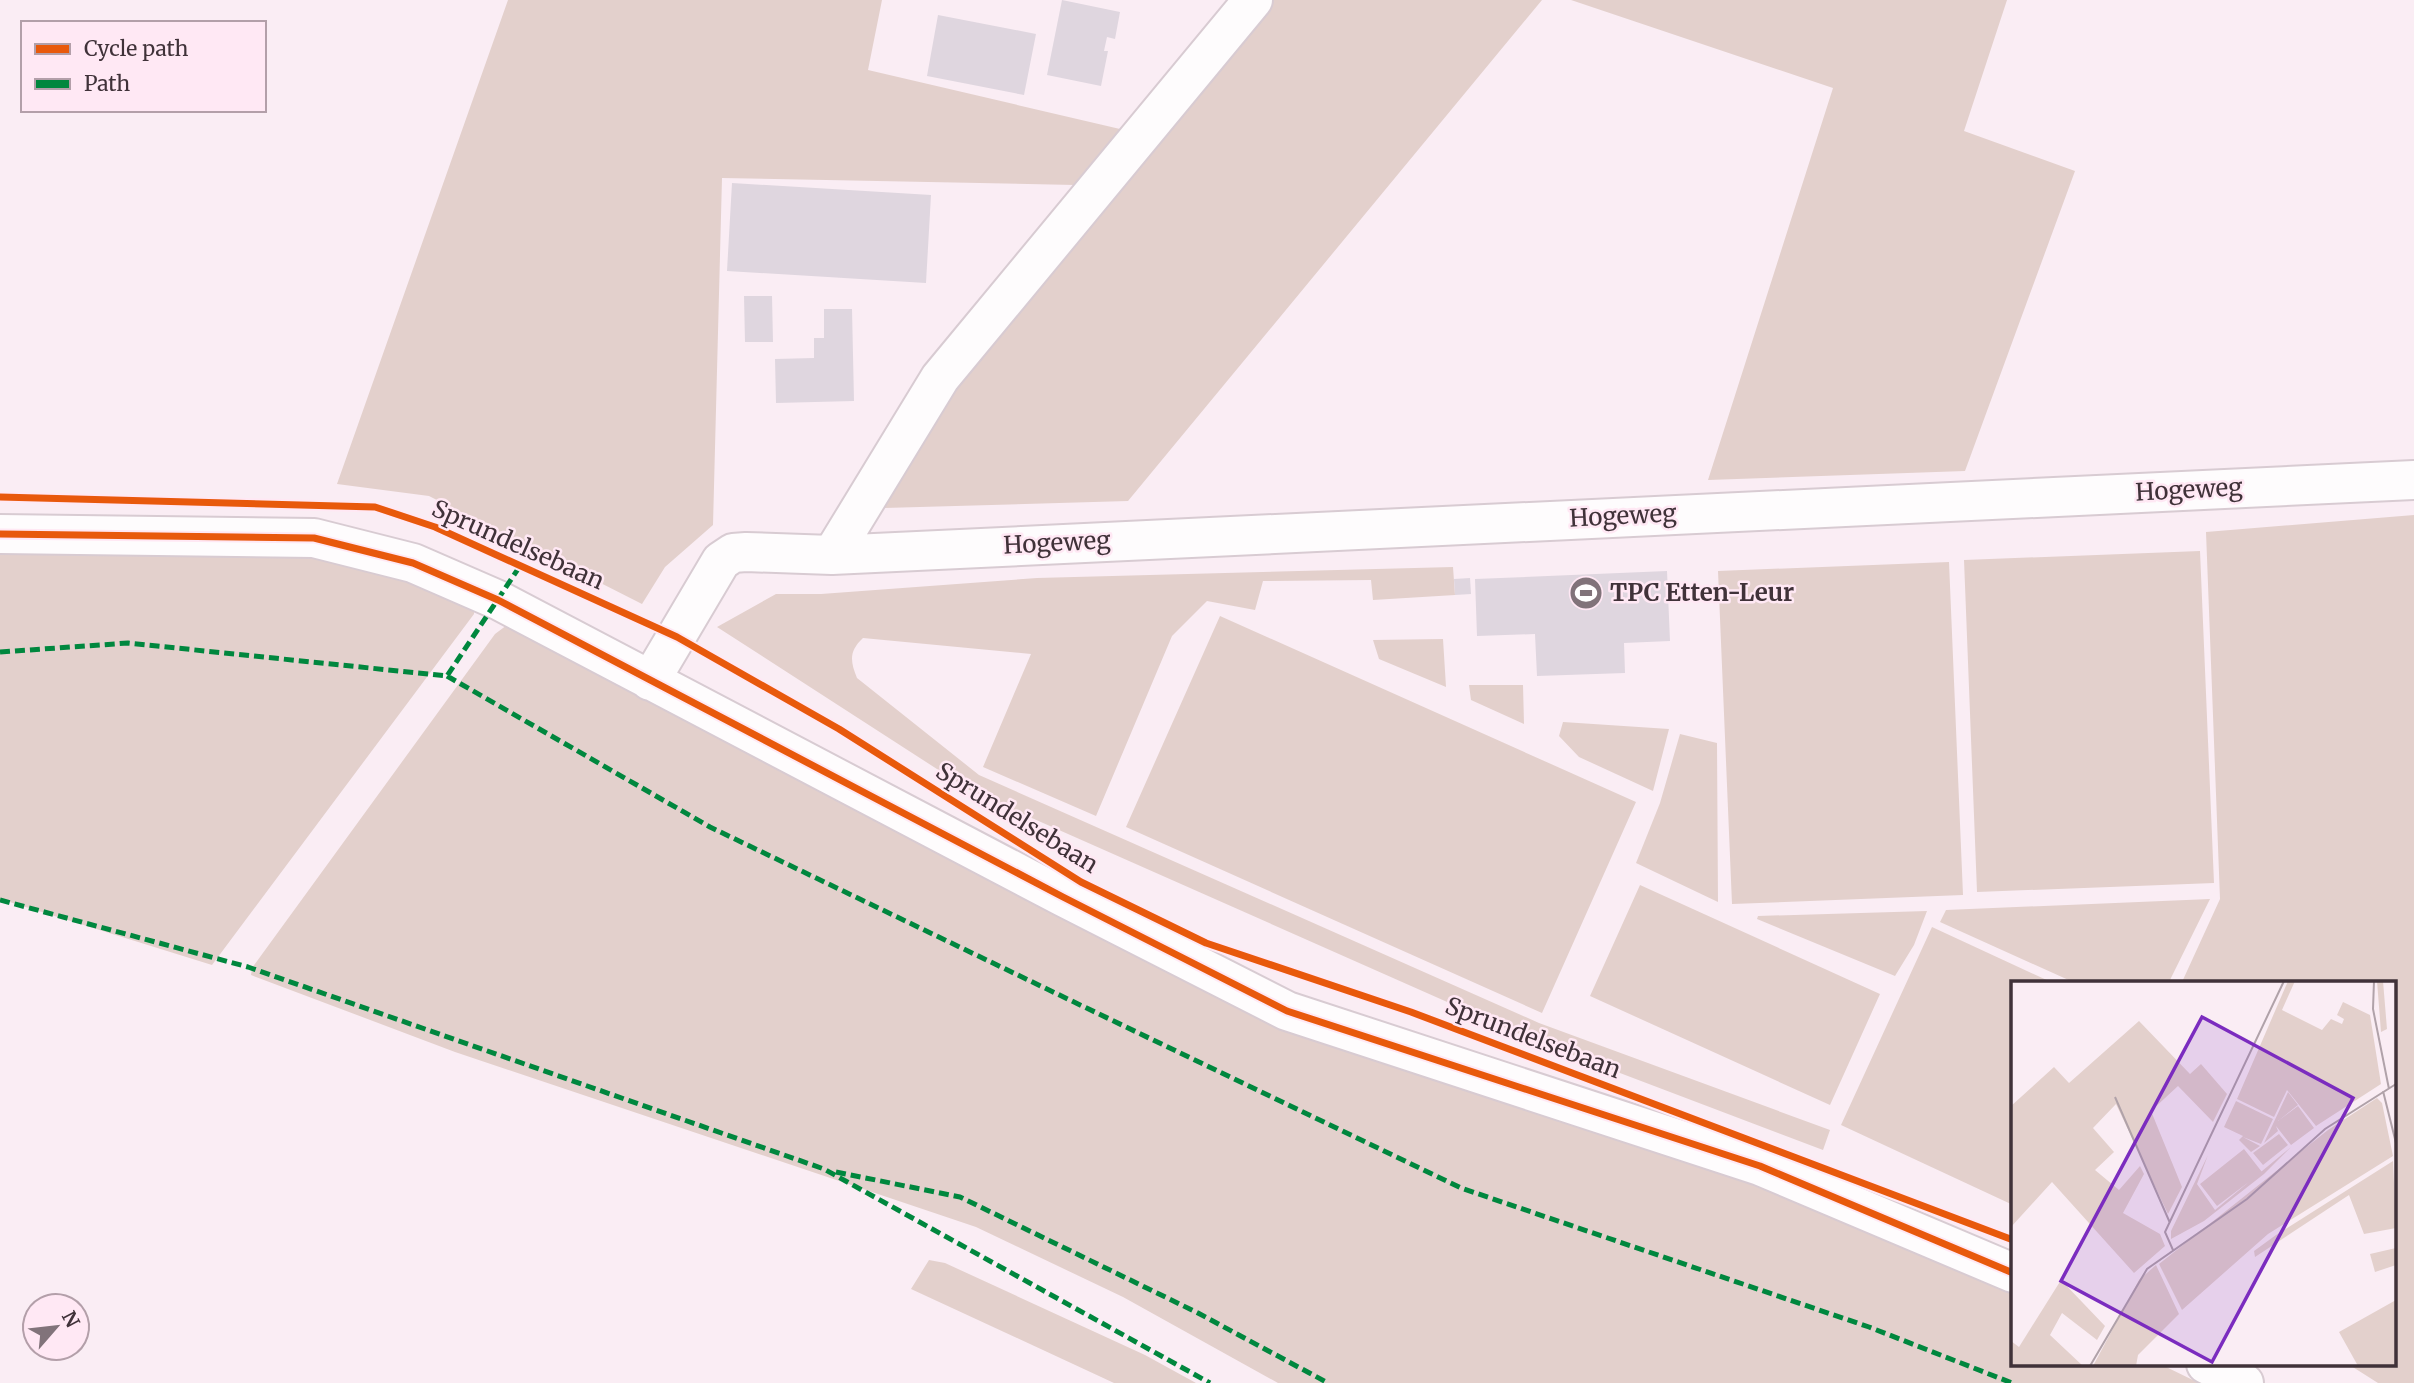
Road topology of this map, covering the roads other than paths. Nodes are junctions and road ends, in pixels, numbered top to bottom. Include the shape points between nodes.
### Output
1 (1253, 0) edge
2 (2414, 480) edge
3 (0, 534) edge
4 (832, 555) junction
5 (650, 681) junction
6 (2011, 1272) edge
7 (2210, 1366) edge
8 (2244, 1383) edge

1 - 4 street via 940,378
2 - 4 street, Hogeweg
3 - 5 street, Sprundelsebaan via 314,538 413,563 499,600
4 - 5 street, Hogeweg via 747,552 722,561
5 - 6 street, Sprundelsebaan via 1287,1011 1760,1166
7 - 8 street

